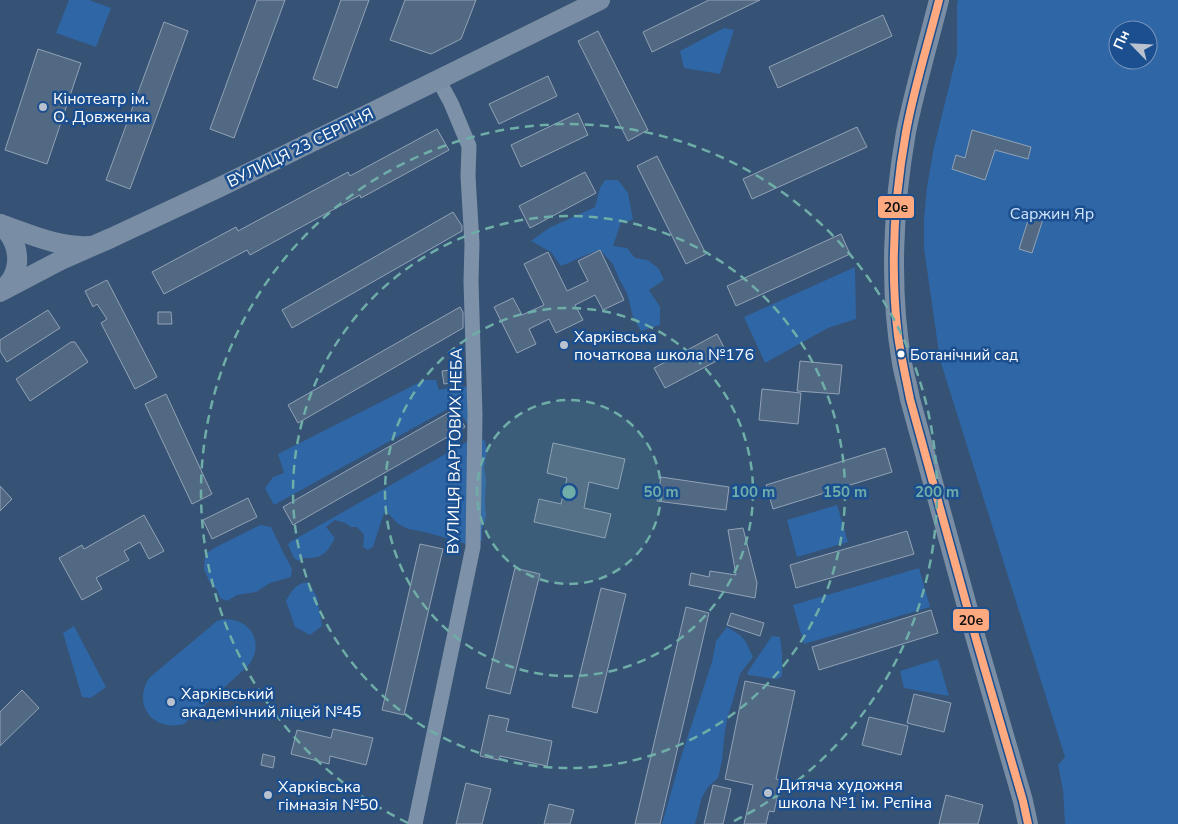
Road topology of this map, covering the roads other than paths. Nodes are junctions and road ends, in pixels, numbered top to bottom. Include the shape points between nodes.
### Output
1 (600, 0) edge
2 (939, 0) edge
3 (438, 79) junction
4 (0, 224) edge
5 (92, 246) junction
6 (0, 292) edge
7 (416, 824) edge
8 (1028, 824) edge

1 - 3 street, ВУЛИЦЯ 23 СЕРПНЯ
2 - 8 street via 906,133 898,192 894,269 897,324 910,399
3 - 5 street, ВУЛИЦЯ 23 СЕРПНЯ via 220,187
3 - 7 street, ВУЛИЦЯ ВАРТОВИХ НЕБА via 468,146 475,415 473,548
4 - 5 street via 56,242
4 - 6 street, ВУЛИЦЯ 23 СЕРПНЯ via 11,237 17,254 10,281
5 - 6 street, ВУЛИЦЯ 23 СЕРПНЯ

